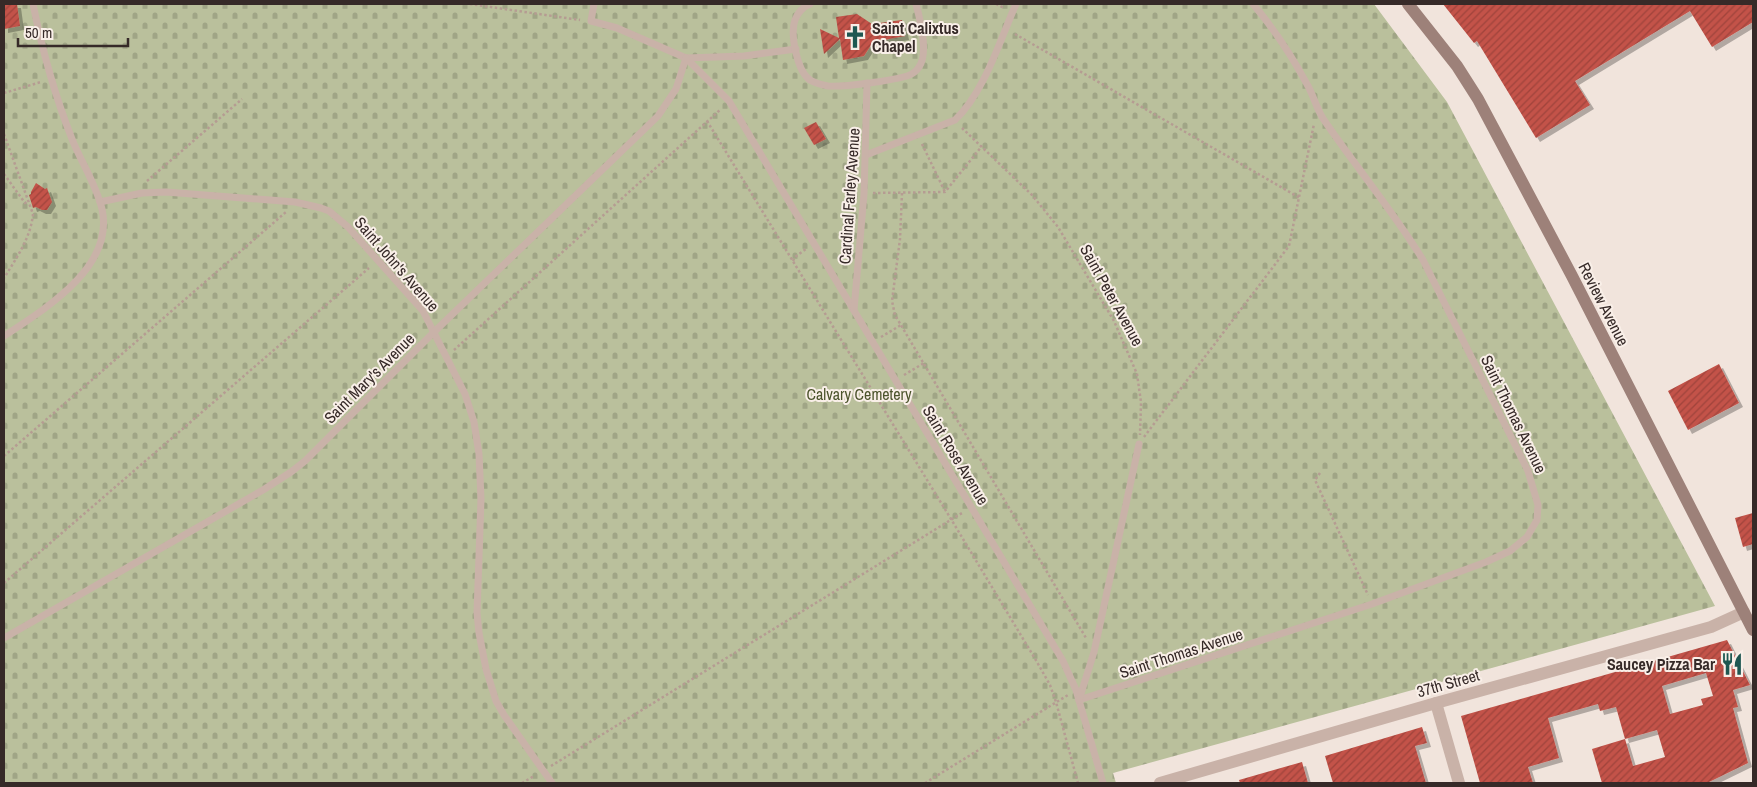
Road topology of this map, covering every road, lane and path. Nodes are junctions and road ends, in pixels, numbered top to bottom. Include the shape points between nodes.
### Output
1 (33, 4) edge
2 (470, 4) edge
3 (594, 4) edge
4 (810, 4) edge
5 (916, 4) edge
6 (1016, 4) edge
7 (1253, 4) edge
8 (1408, 4) edge
9 (591, 21) junction
10 (1005, 29) junction
11 (796, 49) junction
12 (686, 58) junction
13 (52, 79) junction
14 (867, 83) junction
15 (4, 92) edge
16 (242, 99) dead end
17 (729, 102) junction
18 (1317, 107) junction
19 (954, 120) junction
20 (707, 121) junction
21 (4, 134) edge
22 (917, 134) junction
23 (982, 146) junction
24 (866, 154) junction
25 (4, 174) edge
26 (902, 192) junction
27 (945, 192) junction
28 (142, 193) junction
29 (864, 194) junction
30 (1300, 198) junction
31 (29, 201) junction
32 (100, 202) junction
33 (295, 202) junction
34 (814, 244) junction
35 (378, 260) junction
36 (793, 261) junction
37 (4, 278) edge
38 (854, 310) junction
39 (901, 325) junction
40 (434, 332) junction
41 (4, 336) edge
42 (873, 342) junction
43 (446, 358) junction
44 (924, 363) junction
45 (895, 380) junction
46 (1139, 444) junction
47 (4, 456) edge
48 (1320, 472) dead end
49 (951, 519) junction
50 (4, 583) edge
51 (1372, 604) junction
52 (1744, 612) junction
53 (1753, 630) edge
54 (4, 638) edge
55 (1094, 652) junction
56 (1076, 690) junction
57 (1079, 700) junction
58 (1056, 702) junction
59 (1436, 703) junction
60 (543, 771) junction
61 (523, 783) edge
62 (552, 783) edge
63 (925, 783) edge
64 (1078, 783) edge
65 (1102, 783) edge
66 (1160, 783) edge
67 (1459, 783) edge

1 - 13 lane
2 - 9 path
3 - 9 lane
4 - 11 lane via 795,18
5 - 14 lane via 924,46 921,65 907,76
6 - 10 lane
7 - 18 lane, Saint Thomas Avenue via 1284,44
8 - 52 main road, Review Avenue via 1457,66 1478,99
9 - 12 lane via 617,28
10 - 19 lane via 975,95
10 - 30 path
11 - 12 lane via 744,56
11 - 14 lane via 802,72 811,81 826,86
12 - 17 lane, Saint Rose Avenue
12 - 40 lane, Saint Mary's Avenue via 676,89 658,116
13 - 15 path
13 - 32 lane via 71,137
14 - 24 lane, Cardinal Farley Avenue
16 - 28 path via 142,186
17 - 20 path
17 - 34 lane, Saint Rose Avenue
18 - 30 path
18 - 51 lane, Saint Thomas Avenue via 1423,260 1520,455 1538,505 1532,531 1510,551
19 - 22 lane
19 - 23 path, Saint Peter Avenue
20 - 36 path
20 - 43 path
21 - 31 path
22 - 24 lane
22 - 27 path
23 - 27 path
23 - 46 path, Saint Peter Avenue via 1032,195 1058,227 1114,321 1140,388
24 - 29 lane, Cardinal Farley Avenue
25 - 31 path via 25,203
26 - 27 path
26 - 29 path
26 - 39 path via 892,301
28 - 32 lane, Saint John's Avenue
28 - 33 lane, Saint John's Avenue via 178,192
29 - 38 lane, Cardinal Farley Avenue
30 - 46 path via 1289,246
31 - 37 path via 33,214 31,225
32 - 41 lane via 102,238 87,266 60,296
33 - 35 lane, Saint John's Avenue via 329,211
33 - 47 path
34 - 36 path
34 - 38 lane, Saint Rose Avenue
35 - 40 lane, Saint John's Avenue via 423,311
35 - 50 path
36 - 49 path
38 - 42 lane, Saint Rose Avenue
39 - 42 path
39 - 44 path
40 - 43 lane, Saint John's Avenue
40 - 54 lane, Saint Mary's Avenue via 291,472
42 - 45 lane, Saint Rose Avenue
43 - 60 lane, Saint John's Avenue via 470,408 479,454 481,499 477,595 482,652 496,701
44 - 45 path
44 - 55 path
45 - 56 lane, Saint Rose Avenue via 1063,661
46 - 55 lane
48 - 51 path via 1315,480
49 - 58 path via 1037,662
49 - 60 path
51 - 57 lane, Saint Thomas Avenue
52 - 53 main road, Review Avenue
52 - 59 street, 37th Street via 1711,627
55 - 57 lane
56 - 57 lane, Saint Rose Avenue
56 - 58 path
57 - 65 lane, Saint Rose Avenue
58 - 63 path
58 - 64 path
59 - 66 street, 37th Street
59 - 67 street
60 - 61 path
60 - 62 lane, Saint John's Avenue

